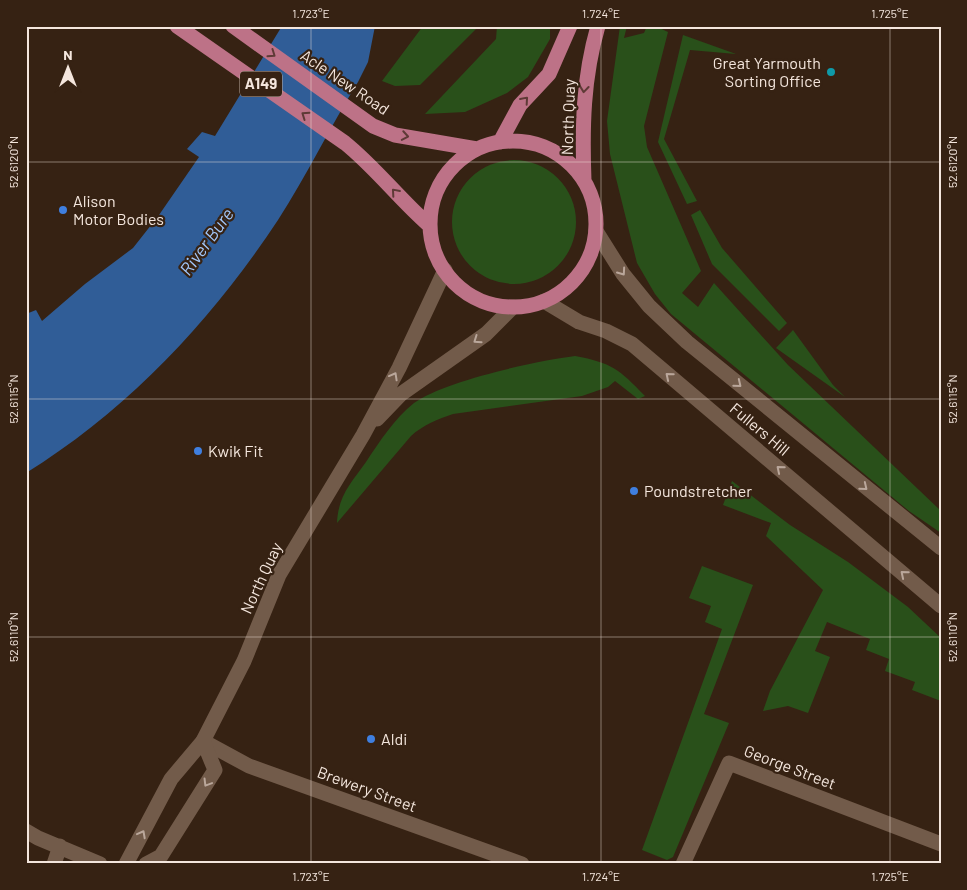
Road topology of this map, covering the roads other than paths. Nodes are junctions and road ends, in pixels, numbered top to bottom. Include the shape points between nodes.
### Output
1 (177, 26) edge
2 (233, 26) edge
3 (570, 26) edge
4 (598, 26) edge
5 (500, 142) junction
6 (477, 149) junction
7 (584, 181) junction
8 (430, 226) junction
9 (596, 231) junction
10 (445, 270) junction
11 (544, 300) junction
12 (513, 307) junction
13 (363, 435) junction
14 (941, 548) edge
15 (941, 606) edge
16 (203, 741) junction
17 (26, 831) edge
18 (941, 844) edge
19 (60, 846) junction
20 (54, 864) edge
21 (100, 864) edge
22 (126, 864) edge
23 (146, 864) edge
24 (522, 864) edge
25 (683, 864) edge

8 -> 1 main road, A149 via 406,205 364,158
2 -> 6 main road, Acle New Road / A149 via 361,118 395,134
5 -> 3 main road, North Quay via 520,105 549,74
4 -> 7 main road, North Quay / A149 via 584,85
5 - 6 main road, A149
5 - 7 main road, A149 via 543,146 562,157
6 - 8 main road, A149 via 446,175 434,199
7 - 9 main road, A149 via 593,204
8 - 10 main road, A149 via 434,249
9 - 11 main road, A149 via 588,260 580,273 570,284
9 -> 14 main road, Fullers Hill via 623,274 649,306 687,342
10 - 12 main road, A149 via 453,281 475,297
13 -> 10 main road, North Quay
11 - 12 main road, A149
15 -> 11 main road, Fullers Hill via 632,344 580,322
12 -> 13 main road, North Quay via 486,334 401,394
13 - 16 main road, North Quay via 279,575 244,660
22 -> 16 main road, North Quay via 171,779
16 -> 23 main road via 215,770 162,856
16 - 24 main road, Brewery Street via 249,766
17 - 19 main road
18 - 25 main road, George Street via 729,763
19 - 20 main road
19 - 21 main road

